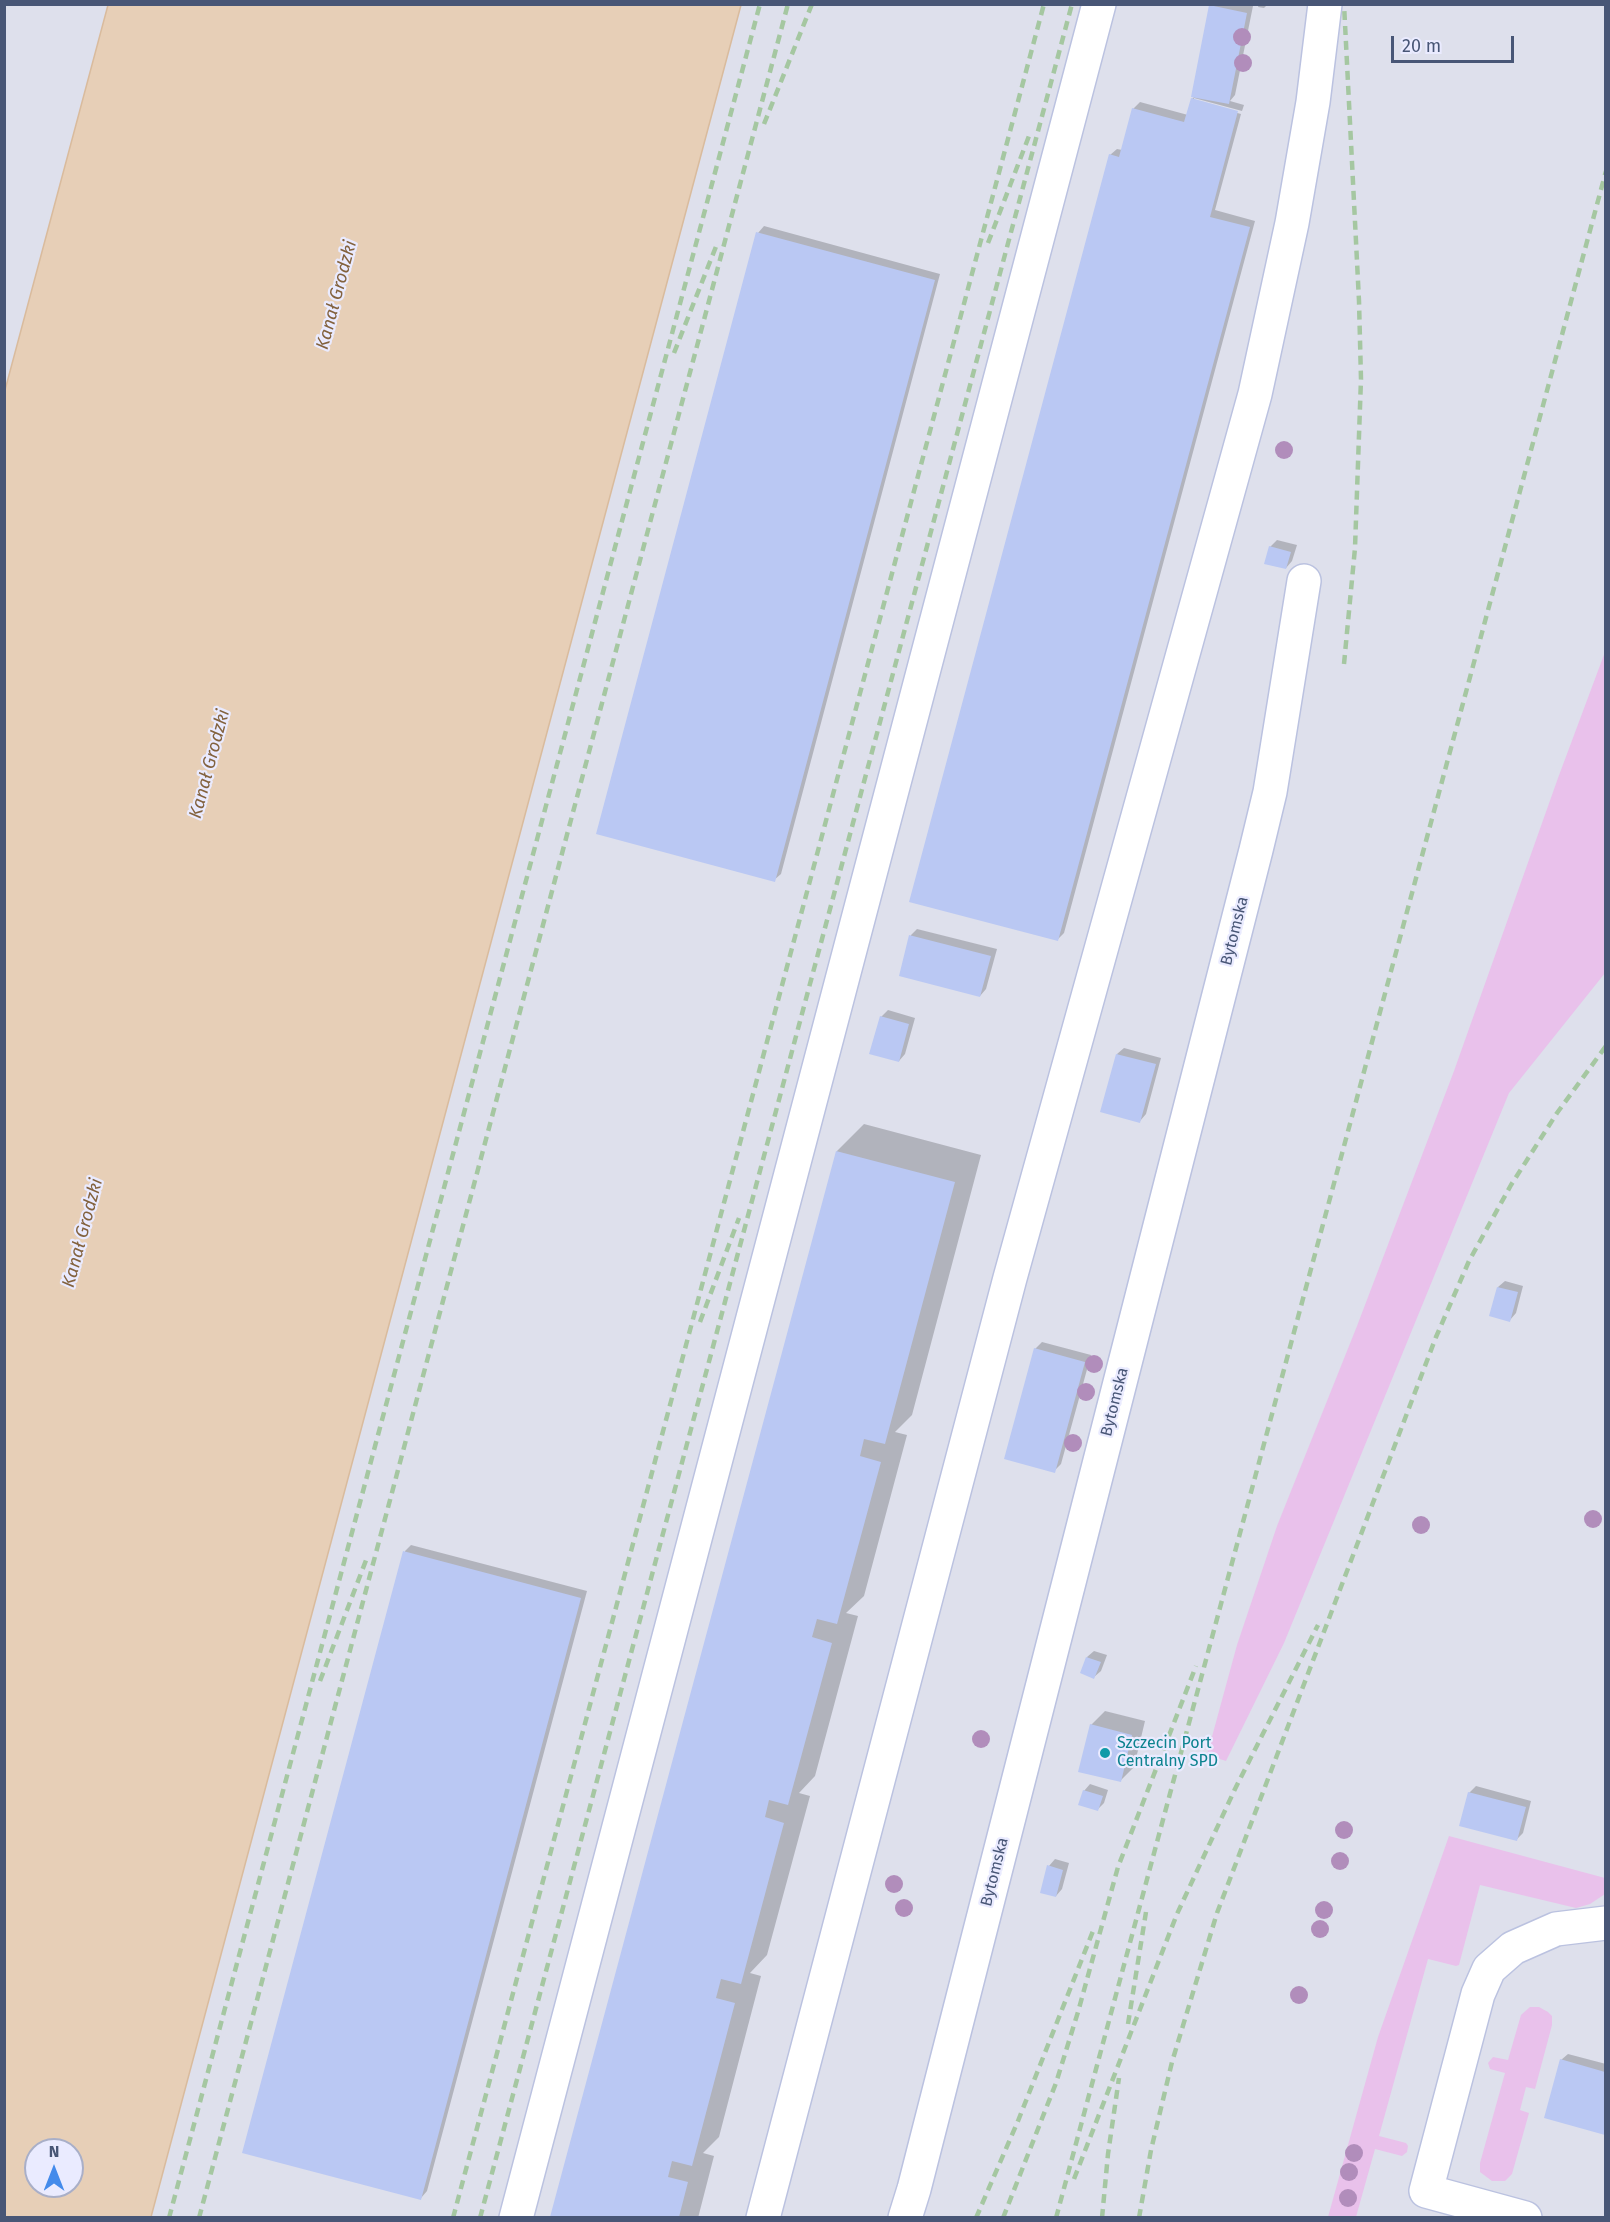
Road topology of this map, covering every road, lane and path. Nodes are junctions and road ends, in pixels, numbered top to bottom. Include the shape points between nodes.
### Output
1 (1099, 4) edge
2 (1325, 4) edge
3 (1304, 581) dead end
4 (1605, 1923) edge
5 (516, 2217) edge
6 (763, 2217) edge
7 (905, 2217) edge
8 (1525, 2217) edge

1 - 5 lane
2 - 6 lane via 1292,223 1255,394 1010,1278
3 - 7 lane, Bytomska via 1272,781 1256,850
4 - 8 lane via 1556,1929 1513,1948 1489,1969 1478,1994 1426,2191

